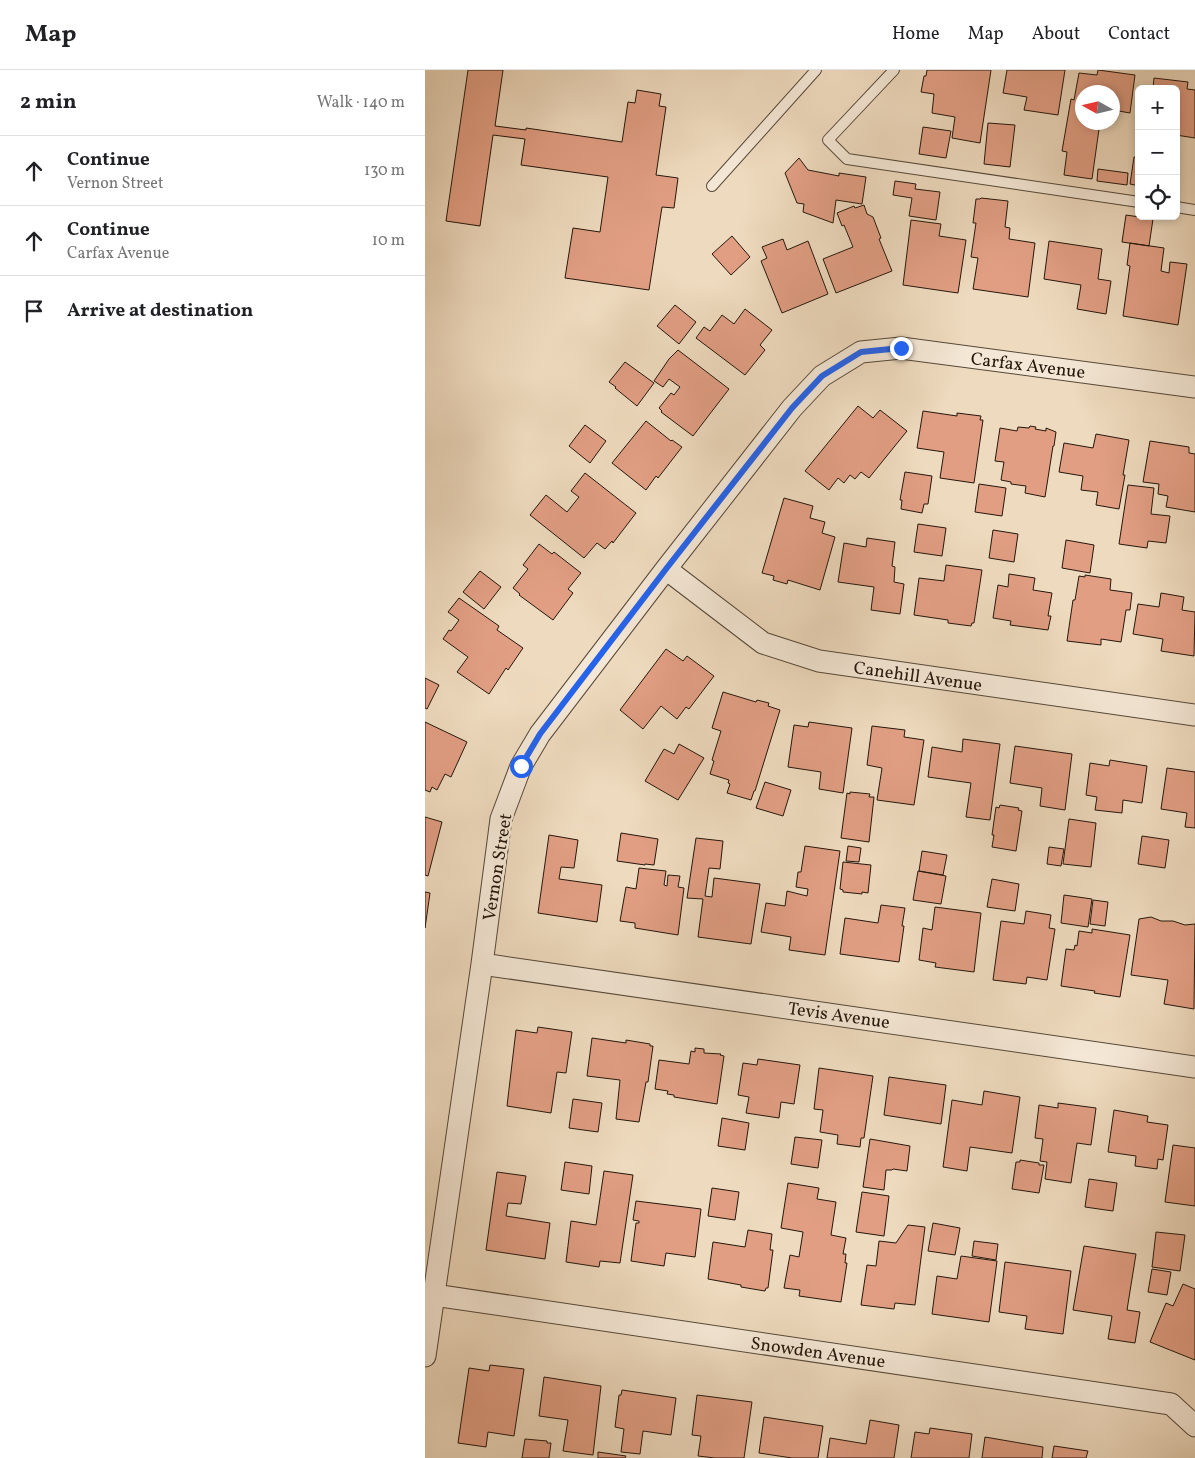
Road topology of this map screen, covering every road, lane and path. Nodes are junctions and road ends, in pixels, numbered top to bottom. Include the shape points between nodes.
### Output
1 (816, 70) edge
2 (894, 70) edge
3 (712, 186) dead end
4 (1135, 201) edge
5 (1180, 208) edge
6 (1195, 210) edge
7 (861, 352) joint
8 (1195, 387) edge
9 (666, 569) junction
10 (1195, 715) edge
11 (482, 964) junction
12 (1195, 1067) edge
13 (434, 1295) junction
14 (425, 1356) edge
15 (1195, 1426) edge

1 - 3 lane
2 - 4 lane via 828,140 847,159
5 - 6 lane
7 - 8 street, Carfax Avenue via 901,348
7 - 9 street, Vernon Street via 822,376 792,408
9 - 10 street, Canehill Avenue via 763,643 819,662
9 - 11 street, Vernon Street via 540,734 521,766 501,819
11 - 12 street, Tevis Avenue
11 - 13 street, Vernon Street
13 - 14 street, Vernon Street
13 - 15 street, Snowden Avenue via 1171,1404

